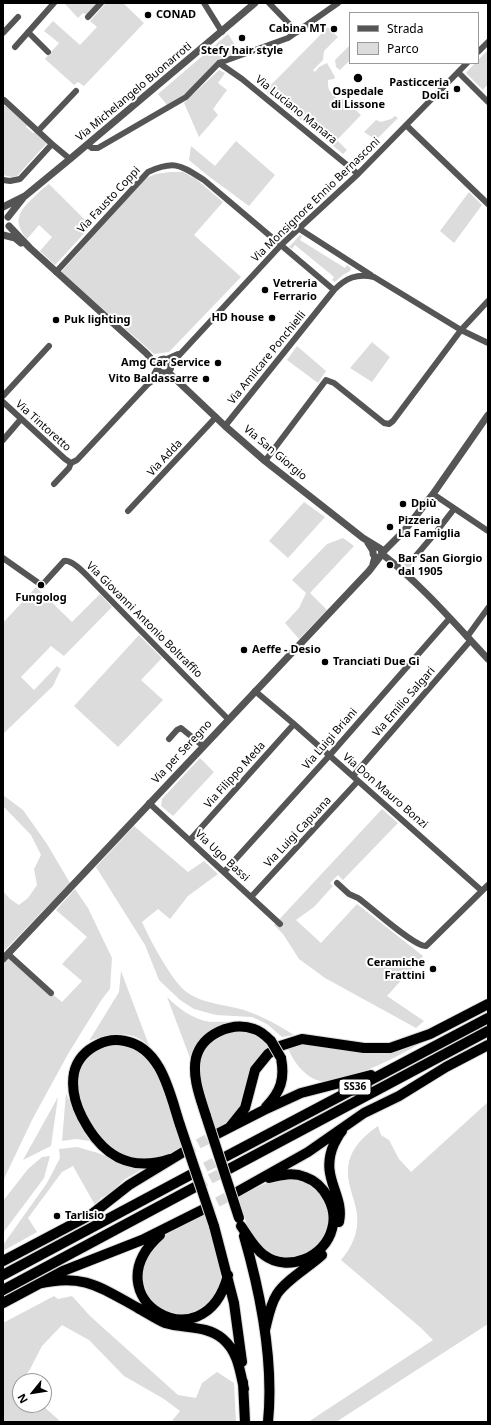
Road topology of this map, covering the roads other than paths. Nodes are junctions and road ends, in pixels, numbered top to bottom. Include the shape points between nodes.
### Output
1 (54, 3) edge
2 (101, 3) edge
3 (204, 3) edge
4 (255, 3) edge
5 (269, 3) edge
6 (338, 3) edge
7 (18, 17) dead end
8 (88, 17) dead end
9 (28, 32) junction
10 (222, 32) junction
11 (297, 32) junction
12 (3, 33) edge
13 (488, 42) edge
14 (15, 47) dead end
15 (479, 51) edge
16 (48, 52) dead end
17 (219, 63) junction
18 (466, 64) edge
19 (458, 72) junction
20 (76, 91) dead end
21 (3, 102) edge
22 (488, 102) edge
23 (406, 125) junction
24 (38, 131) junction
25 (52, 144) junction
26 (88, 145) junction
27 (70, 160) junction
28 (358, 174) junction
29 (3, 180) edge
30 (25, 196) junction
31 (488, 204) edge
32 (3, 208) edge
33 (6, 214) edge
34 (9, 226) junction
35 (298, 228) junction
36 (3, 234) edge
37 (281, 245) junction
38 (30, 248) junction
39 (56, 272) junction
40 (374, 277) junction
41 (334, 290) junction
42 (488, 301) edge
43 (461, 330) junction
44 (488, 343) edge
45 (49, 346) dead end
46 (164, 367) junction
47 (3, 396) edge
48 (3, 402) edge
49 (488, 414) edge
50 (216, 417) junction
51 (21, 419) junction
52 (225, 426) junction
53 (3, 440) edge
54 (265, 461) junction
55 (71, 463) junction
56 (54, 484) dead end
57 (433, 494) junction
58 (454, 509) junction
59 (128, 512) dead end
60 (488, 532) edge
61 (379, 552) junction
62 (3, 558) edge
63 (414, 558) tunnel mouth
64 (488, 608) edge
65 (449, 619) junction
66 (469, 639) junction
67 (488, 659) edge
68 (255, 691) junction
69 (228, 718) junction
70 (294, 724) junction
71 (169, 738) dead end
72 (203, 746) junction
73 (329, 756) junction
74 (353, 776) junction
75 (358, 781) junction
76 (149, 803) junction
77 (190, 840) junction
78 (224, 872) junction
79 (337, 883) dead end
80 (488, 885) edge
81 (482, 891) junction
82 (251, 897) junction
83 (280, 924) dead end
84 (5, 956) edge
85 (52, 993) dead end
86 (488, 1004) edge
87 (488, 1018) edge
88 (488, 1032) edge
89 (488, 1045) edge
90 (388, 1070) junction
91 (264, 1110) junction
92 (347, 1124) junction
93 (229, 1128) junction
94 (215, 1136) tunnel mouth
95 (185, 1152) tunnel mouth
96 (223, 1158) tunnel mouth
97 (170, 1159) junction
98 (227, 1170) tunnel mouth
99 (192, 1174) tunnel mouth
100 (196, 1186) tunnel mouth
101 (245, 1188) junction
102 (235, 1193) tunnel mouth
103 (204, 1209) tunnel mouth
104 (183, 1220) junction
105 (240, 1222) junction
106 (3, 1261) edge
107 (3, 1275) edge
108 (228, 1275) junction
109 (38, 1284) junction
110 (3, 1290) edge
111 (3, 1303) edge
112 (265, 1330) junction
113 (244, 1389) junction
114 (244, 1422) edge
115 (268, 1422) edge

1 - 9 street
2 - 8 street
3 - 10 street
4 - 10 street, Via Michelangelo Buonarroti
5 - 11 street
6 - 11 street
7 - 12 street
9 - 14 street
9 - 16 street
10 - 26 street, Via Michelangelo Buonarroti
11 - 17 street via 288,38
13 - 15 street
17 - 26 street via 186,96 98,148
17 - 28 street, Via Luciano Manara
18 - 19 street, Via Monsignore Ennio Bernasconi
19 - 22 street
19 - 23 street, Via Monsignore Ennio Bernasconi
20 - 24 street
21 - 24 street via 4,100
23 - 28 street, Via Monsignore Ennio Bernasconi
23 - 31 street
24 - 25 street
25 - 27 street
25 - 29 street via 20,179
26 - 27 street, Via Michelangelo Buonarroti
27 - 30 street, Via Michelangelo Buonarroti
28 - 35 street, Via Monsignore Ennio Bernasconi
30 - 32 street, Via Michelangelo Buonarroti
30 - 33 street, Via Michelangelo Buonarroti via 17,208
33 - 34 street
34 - 36 street
34 - 38 street, Via San Giorgio
35 - 37 street, Via Monsignore Ennio Bernasconi
35 - 40 street
36 - 38 street, Via San Giorgio
37 - 39 street, Via Fausto Coppi via 204,180 175,164 160,166 148,172
37 - 41 street, Via Fausto Coppi
37 - 46 street, Via Monsignore Ennio Bernasconi
38 - 39 street, Via San Giorgio
39 - 46 street, Via San Giorgio via 148,356
40 - 41 street, Via Amilcare Ponchielli via 361,275 350,278
40 - 43 street
41 - 52 street, Via Amilcare Ponchielli
42 - 43 street
43 - 44 street
43 - 54 street via 389,424 384,423 334,383 326,380
45 - 47 street
46 - 50 street, Via San Giorgio
46 - 55 street, Via Monsignore Ennio Bernasconi via 77,460
48 - 51 street, Via Tintoretto
49 - 57 street, Via per Seregno
50 - 52 street, Via San Giorgio
50 - 59 street, Via Adda
51 - 53 street
51 - 55 street, Via Tintoretto
52 - 54 street, Via San Giorgio
54 - 61 street, Via San Giorgio
55 - 56 street, Via Monsignore Ennio Bernasconi
57 - 58 street
57 - 61 street, Via per Seregno via 404,531
58 - 60 street
58 - 63 street
61 - 65 street, Via San Giorgio via 404,569
61 - 68 street, Via per Seregno via 373,566
62 - 69 street, Via Giovanni Antonio Boltraffio via 40,584 44,583 64,561 71,561
64 - 66 street, Via Emilio Salgari
65 - 66 street, Via San Giorgio
65 - 73 street, Via Luigi Briani
66 - 67 street, Via San Giorgio
66 - 74 street, Via Emilio Salgari
68 - 69 street, Via per Seregno
68 - 70 street, Via Don Mauro Bonzi
69 - 72 street, Via per Seregno
70 - 73 street, Via Don Mauro Bonzi
70 - 77 street, Via Filippo Meda
71 - 72 street via 182,728
72 - 76 street, Via per Seregno
73 - 74 street, Via Don Mauro Bonzi
73 - 78 street, Via Luigi Briani
74 - 75 street, Via Don Mauro Bonzi
75 - 81 street, Via Don Mauro Bonzi
75 - 82 street, Via Luigi Capuana
76 - 77 street, Via Ugo Bassi
76 - 84 street, Via per Seregno
77 - 78 street, Via Ugo Bassi
78 - 82 street, Via Ugo Bassi
79 - 81 street via 422,946 426,946
80 - 81 street
82 - 83 street, Via Ugo Bassi
84 - 85 street, Via per Seregno
86 - 93 highway via 430,1034 390,1048 364,1048 302,1039 280,1046 268,1054 256,1070 245,1108
87 - 90 highway, SS36
88 - 98 highway, SS36
89 - 92 highway
90 - 91 highway via 300,1093
90 - 96 highway, SS36
91 - 93 highway
91 - 105 highway, bridge via 272,1101 282,1081 280,1058 271,1042 264,1034 254,1029 234,1026 214,1034 196,1057 196,1083
92 - 101 highway via 308,1152
92 - 112 highway via 331,1151 328,1164 339,1204 340,1218 334,1238 327,1251 284,1285 277,1294
93 - 94 highway
95 - 97 highway
97 - 106 highway via 129,1185 92,1214
97 - 108 highway, bridge via 150,1164 128,1162 108,1152 97,1141 77,1107 73,1093 78,1062 92,1048 111,1040 134,1042 152,1057 163,1075
99 - 107 highway
100 - 110 highway
101 - 102 highway
101 - 105 highway via 281,1175 305,1176 325,1192 331,1204 332,1229 321,1249 299,1262 286,1263 264,1256 255,1247
103 - 104 highway
104 - 108 highway via 152,1242 139,1263 138,1284 148,1305 166,1317 178,1320 191,1319 203,1313 220,1297
104 - 109 highway
105 - 112 highway via 256,1282
108 - 113 highway via 234,1303
109 - 111 highway
109 - 113 highway via 55,1280 80,1281 106,1290 167,1323 216,1333 233,1350
112 - 115 highway
113 - 114 highway

